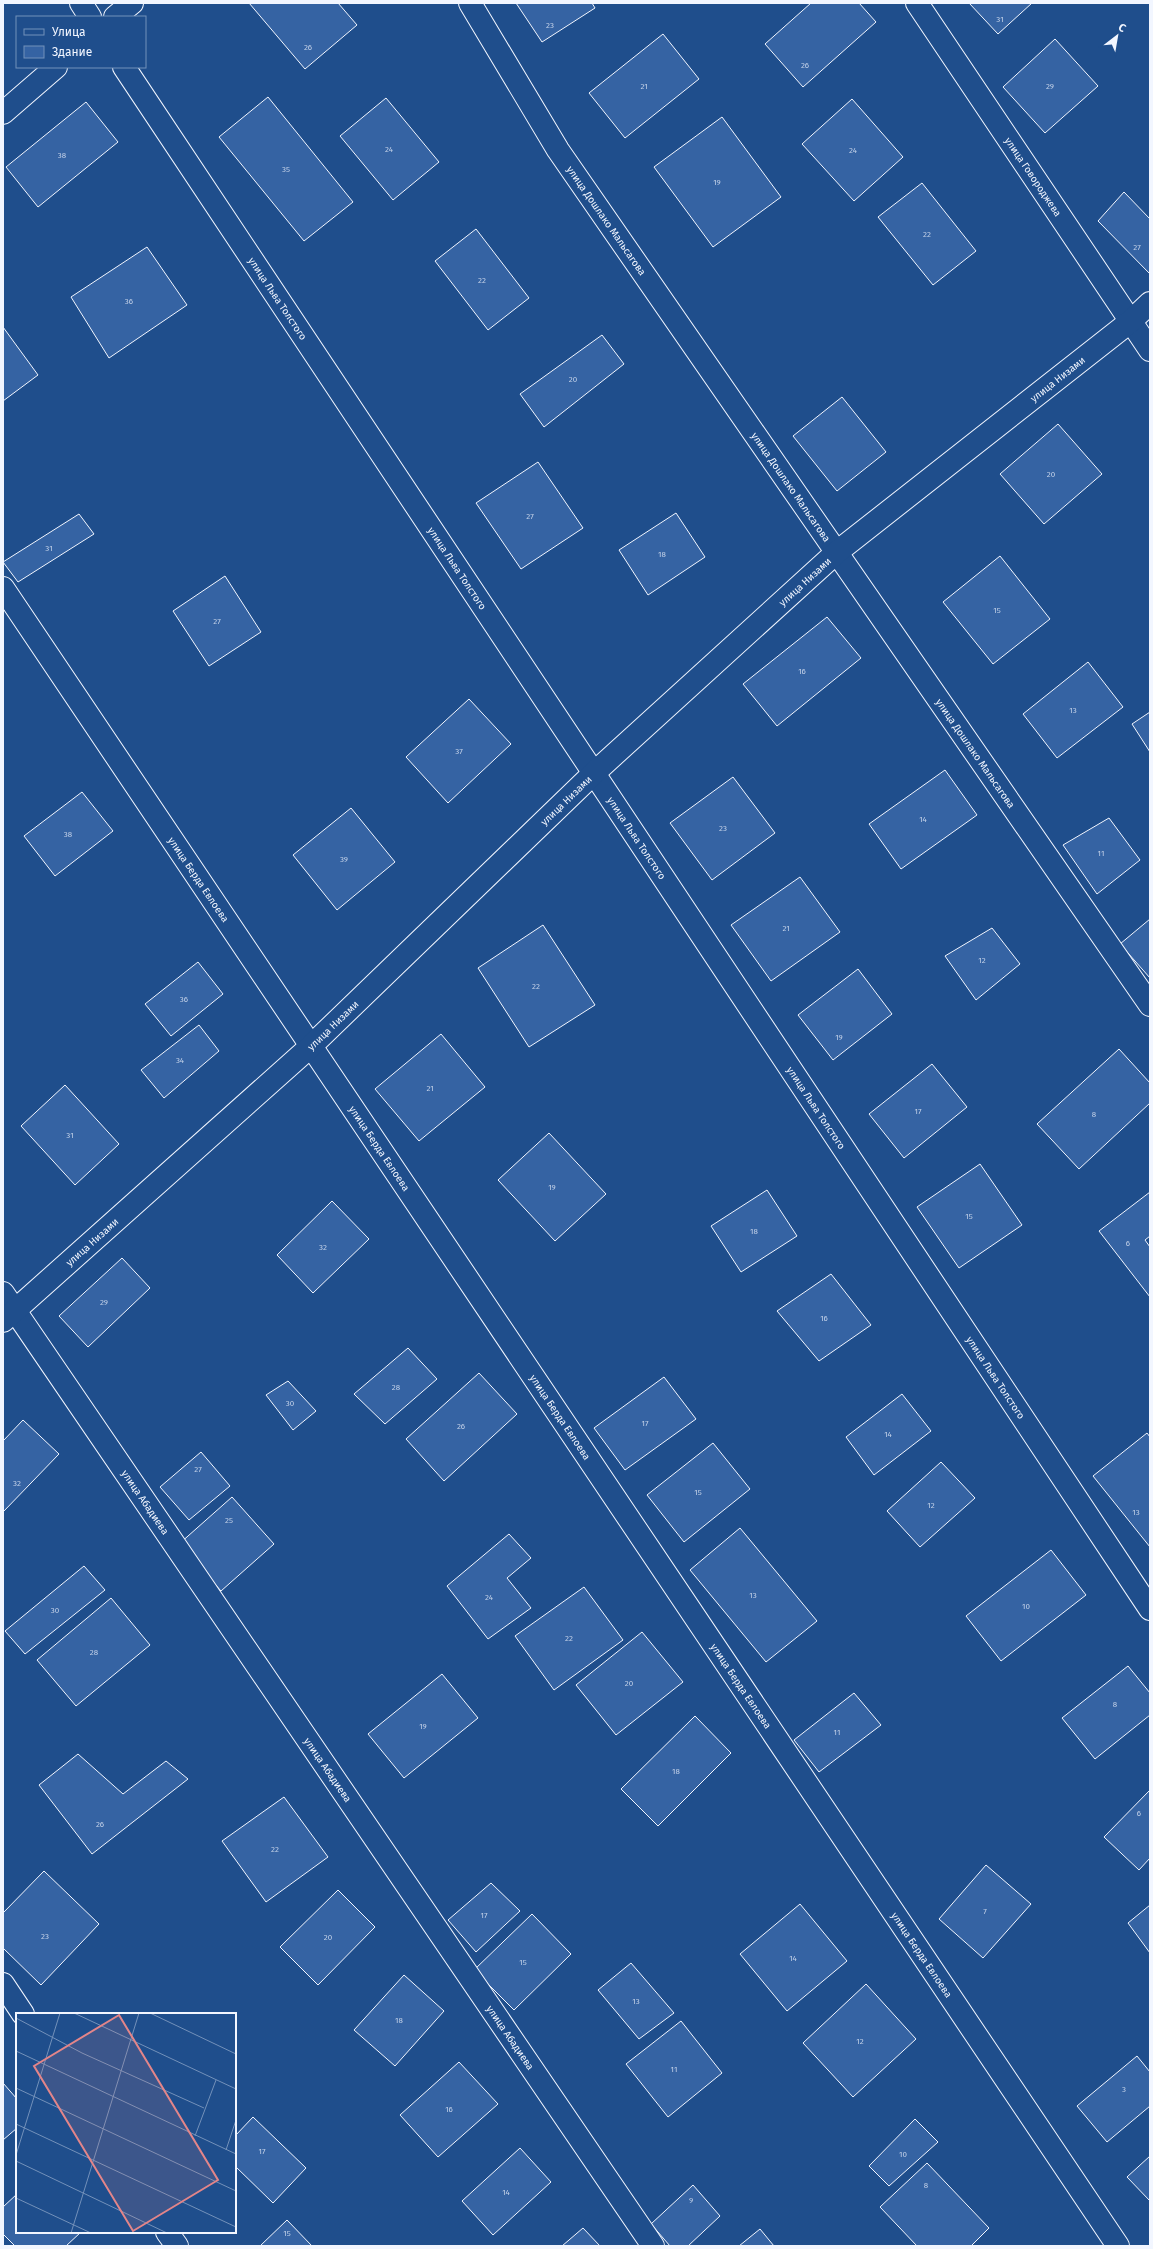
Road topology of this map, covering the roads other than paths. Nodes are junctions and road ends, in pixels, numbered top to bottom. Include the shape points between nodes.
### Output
1 (81, 3) edge
2 (132, 3) edge
3 (470, 3) edge
4 (917, 3) edge
5 (89, 16) edge
6 (116, 16) edge
7 (55, 68) edge
8 (125, 68) edge
9 (3, 112) edge
10 (1150, 303) edge
11 (1131, 320) junction
12 (1150, 350) edge
13 (837, 552) junction
14 (3, 588) edge
15 (594, 773) junction
16 (1150, 1005) edge
17 (310, 1047) junction
18 (7, 1308) edge
19 (1150, 1609) edge
20 (3, 1984) edge
21 (22, 2013) edge
22 (168, 2233) edge
23 (176, 2246) edge
24 (653, 2246) edge
25 (1118, 2246) edge

1 - 5 street
2 - 6 street
3 - 13 street, улица Дошлако Мальсагова via 558,150
4 - 11 street, улица Говороджева
7 - 9 street
8 - 15 street, улица Льва Толстого
10 - 11 street, улица Низами
11 - 12 street, улица Говороджева
11 - 13 street, улица Низами
13 - 15 street, улица Низами
13 - 16 street, улица Дошлако Мальсагова
14 - 17 street, улица Берда Евлоева
15 - 17 street, улица Низами
15 - 19 street, улица Льва Толстого
17 - 18 street, улица Низами
17 - 25 street, улица Берда Евлоева
18 - 24 street, улица Абадиева
20 - 21 street
22 - 23 street

